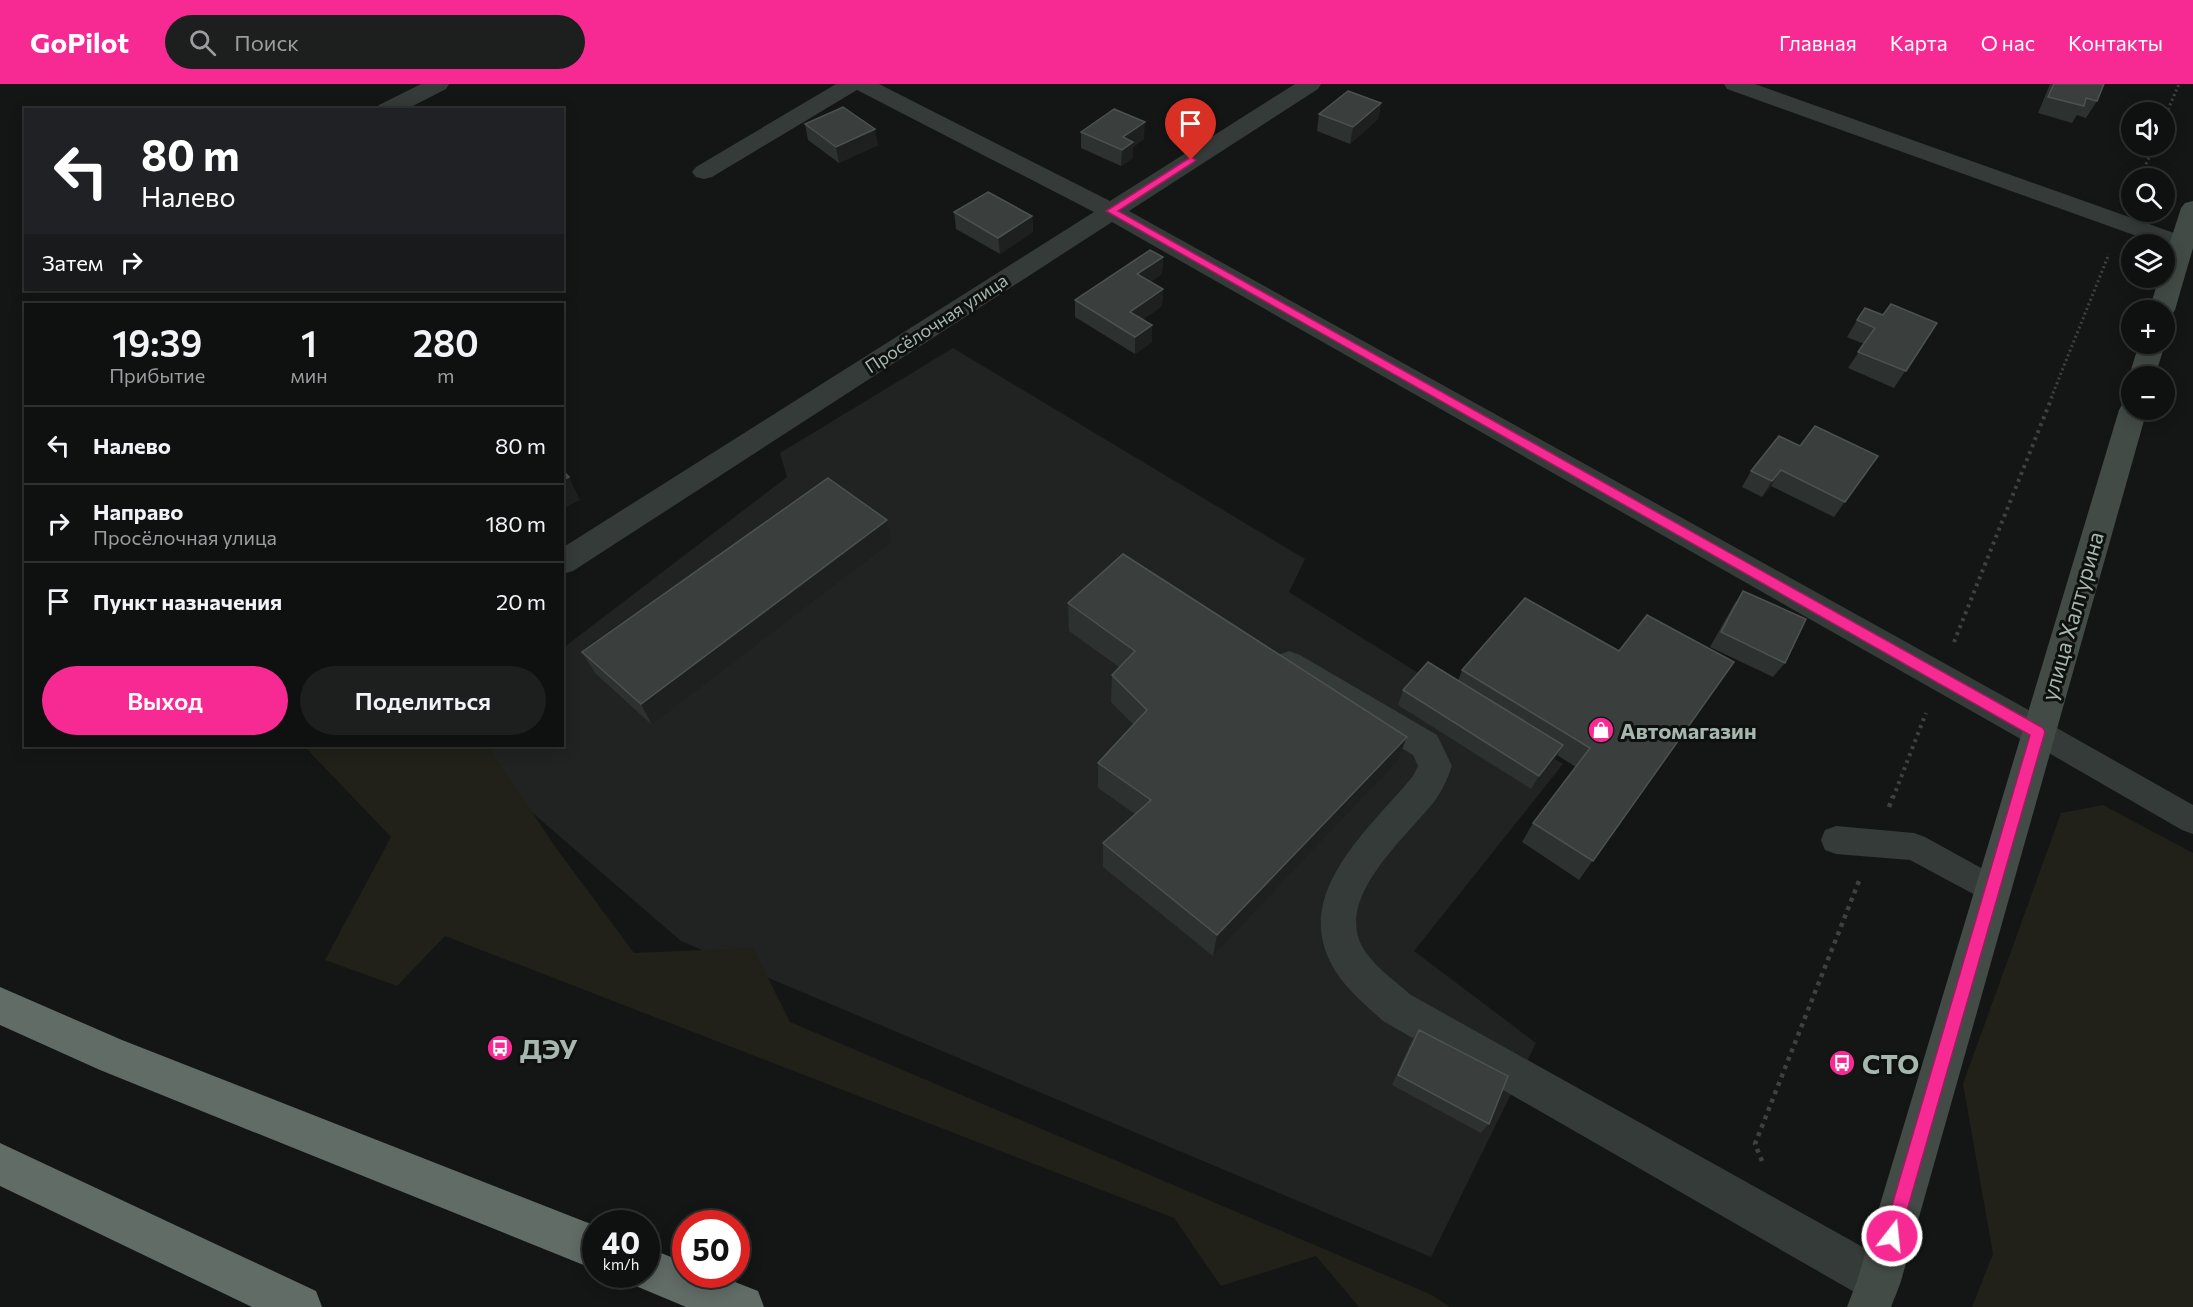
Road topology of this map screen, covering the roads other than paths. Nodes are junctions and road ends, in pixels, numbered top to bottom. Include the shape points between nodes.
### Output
1 (438, 84) edge
2 (851, 84) edge
3 (862, 84) edge
4 (1310, 84) edge
5 (1735, 84) edge
6 (1760, 89) edge
7 (391, 108) edge
8 (704, 172) dead end
9 (2193, 208) edge
10 (1111, 211) junction
11 (2181, 244) junction
12 (2165, 300) edge
13 (2130, 420) edge
14 (564, 562) edge
15 (1265, 650) edge
16 (2038, 732) junction
17 (2193, 821) edge
18 (1836, 840) dead end
19 (1992, 890) junction
20 (0, 1006) edge
21 (13, 1171) edge
22 (582, 1242) edge
23 (660, 1275) edge
24 (1874, 1294) edge
25 (300, 1307) edge
26 (742, 1307) edge

1 - 7 street
2 - 8 street
3 - 10 street
4 - 10 street, Просёлочная улица
5 - 6 street
6 - 11 street
9 - 11 main road
10 - 14 street, Просёлочная улица
10 - 16 street
11 - 12 main road
13 - 16 main road, улица Халтурина
15 - 24 street via 1425,745 1435,766 1430,783 1368,854 1346,887 1338,922 1341,943 1362,974 1397,1008
16 - 17 lane
16 - 19 main road, улица Халтурина
18 - 19 lane via 1914,847
19 - 24 main road, улица Халтурина
20 - 22 highway via 114,1056
21 - 25 highway
23 - 26 highway

